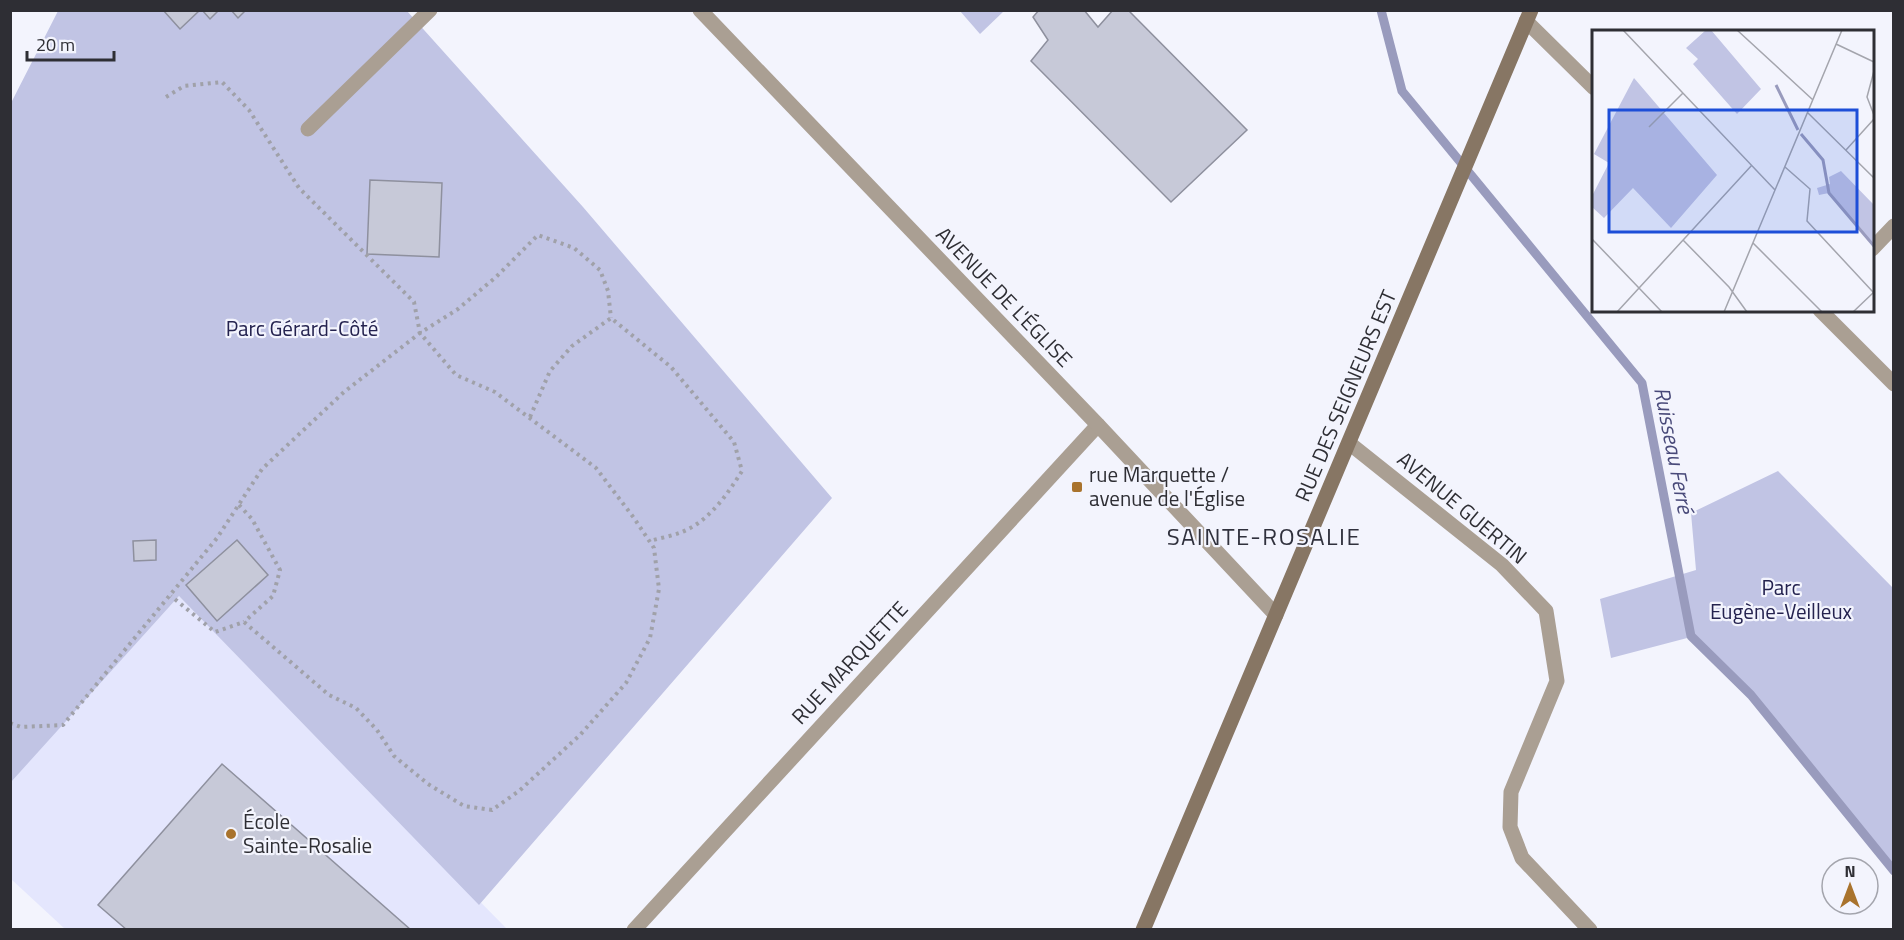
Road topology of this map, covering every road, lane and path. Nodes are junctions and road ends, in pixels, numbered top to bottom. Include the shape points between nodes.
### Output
1 (430, 10) edge
2 (700, 10) edge
3 (1529, 16) edge
4 (1592, 87) edge
5 (166, 97) dead end
6 (309, 129) dead end
7 (1893, 226) edge
8 (1874, 247) edge
9 (1822, 312) edge
10 (611, 318) junction
11 (420, 333) junction
12 (1893, 384) edge
13 (530, 417) junction
14 (1098, 424) junction
15 (1349, 443) junction
16 (238, 505) junction
17 (650, 541) junction
18 (171, 596) junction
19 (1276, 615) junction
20 (244, 622) junction
21 (10, 723) edge
22 (634, 930) edge
23 (1143, 930) edge
24 (1590, 930) edge

1 - 6 street
2 - 14 street, AVENUE DE L'ÉGLISE
3 - 4 street
3 - 15 main road, RUE DES SEIGNEURS EST
5 - 11 path via 184,86 222,82 249,111 299,188 414,302
7 - 8 street
9 - 12 street
10 - 11 path via 608,291 600,270 574,248 538,235 458,309
10 - 13 path via 572,346 550,371
10 - 17 path via 671,367 734,442 742,471 706,516 684,531
11 - 13 path via 456,375 495,392
11 - 16 path via 344,392 261,469
13 - 17 path via 596,468
14 - 19 street, AVENUE DE L'ÉGLISE
14 - 22 street, RUE MARQUETTE
15 - 19 main road, RUE DES SEIGNEURS EST
15 - 24 street, AVENUE GUERTIN via 1502,565 1546,611 1557,681 1511,792 1510,827 1522,858
16 - 18 path
16 - 20 path via 252,519 280,570 273,596
17 - 20 path via 659,589 650,638 626,683 580,735 492,810 464,806 428,784 394,756 356,708 329,695
18 - 20 path via 215,632
18 - 21 path via 63,725
19 - 23 main road, RUE DES SEIGNEURS EST

